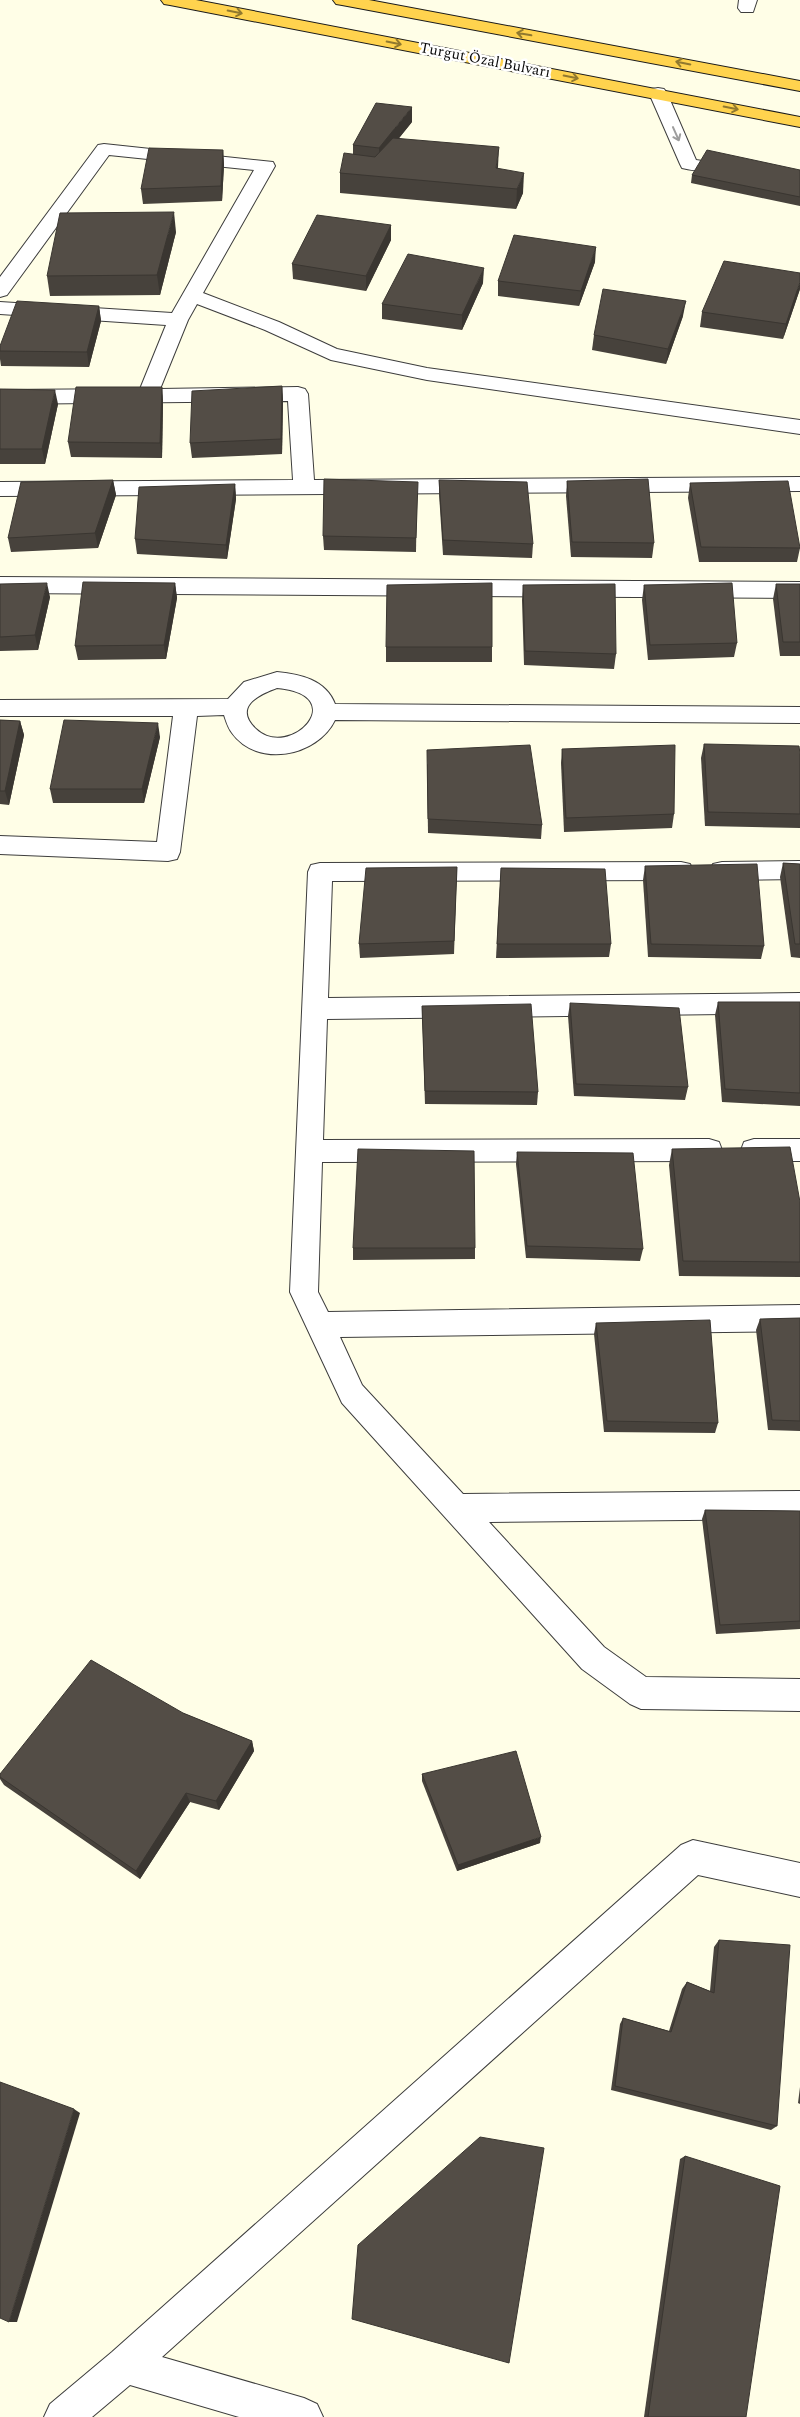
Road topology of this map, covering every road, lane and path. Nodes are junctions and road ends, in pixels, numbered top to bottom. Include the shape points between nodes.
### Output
1 (170, 0) edge
2 (342, 0) edge
3 (800, 86) edge
4 (658, 94) junction
5 (800, 122) edge
6 (702, 166) edge
7 (0, 290) edge
8 (192, 295) junction
9 (0, 308) edge
10 (178, 320) junction
11 (147, 396) junction
12 (0, 397) edge
13 (800, 428) edge
14 (800, 484) edge
15 (304, 487) junction
16 (0, 489) edge
17 (0, 586) edge
18 (800, 590) edge
19 (186, 707) junction
20 (236, 707) junction
21 (0, 708) edge
22 (325, 712) junction
23 (800, 715) edge
24 (0, 845) edge
25 (800, 870) edge
26 (800, 1002) edge
27 (315, 1009) junction
28 (800, 1150) edge
29 (310, 1151) junction
30 (800, 1318) edge
31 (320, 1325) junction
32 (800, 1505) edge
33 (456, 1508) junction
34 (800, 1695) edge
35 (800, 1880) edge
36 (125, 2365) junction
37 (63, 2417) edge
38 (304, 2417) edge

1 -> 4 highway, Turgut Özal Bulvarı
3 -> 2 highway, Turgut Özal Bulvarı
4 -> 5 highway, Turgut Özal Bulvarı
4 -> 6 street via 689,164
7 - 8 street via 104,149 266,166
8 - 10 street
8 - 13 street via 272,326 330,354 427,374
9 - 10 street
10 - 11 street
11 - 12 street
11 - 15 street via 298,394
14 - 15 street
15 - 16 street
17 - 18 street
19 - 20 street
19 - 21 street
19 - 24 street via 168,852
20 - 22 street via 250,689 263,683 285,681 305,685 316,692
20 - 22 street via 234,717 238,728 254,740 274,746 290,745 315,733
22 - 23 street
25 - 27 street via 320,872
26 - 27 street
27 - 29 street
28 - 29 street
29 - 31 street via 304,1292
30 - 31 street
31 - 33 street via 352,1394
32 - 33 street
33 - 34 street via 593,1658 641,1693
35 - 36 street via 693,1857
36 - 37 street
36 - 38 street

